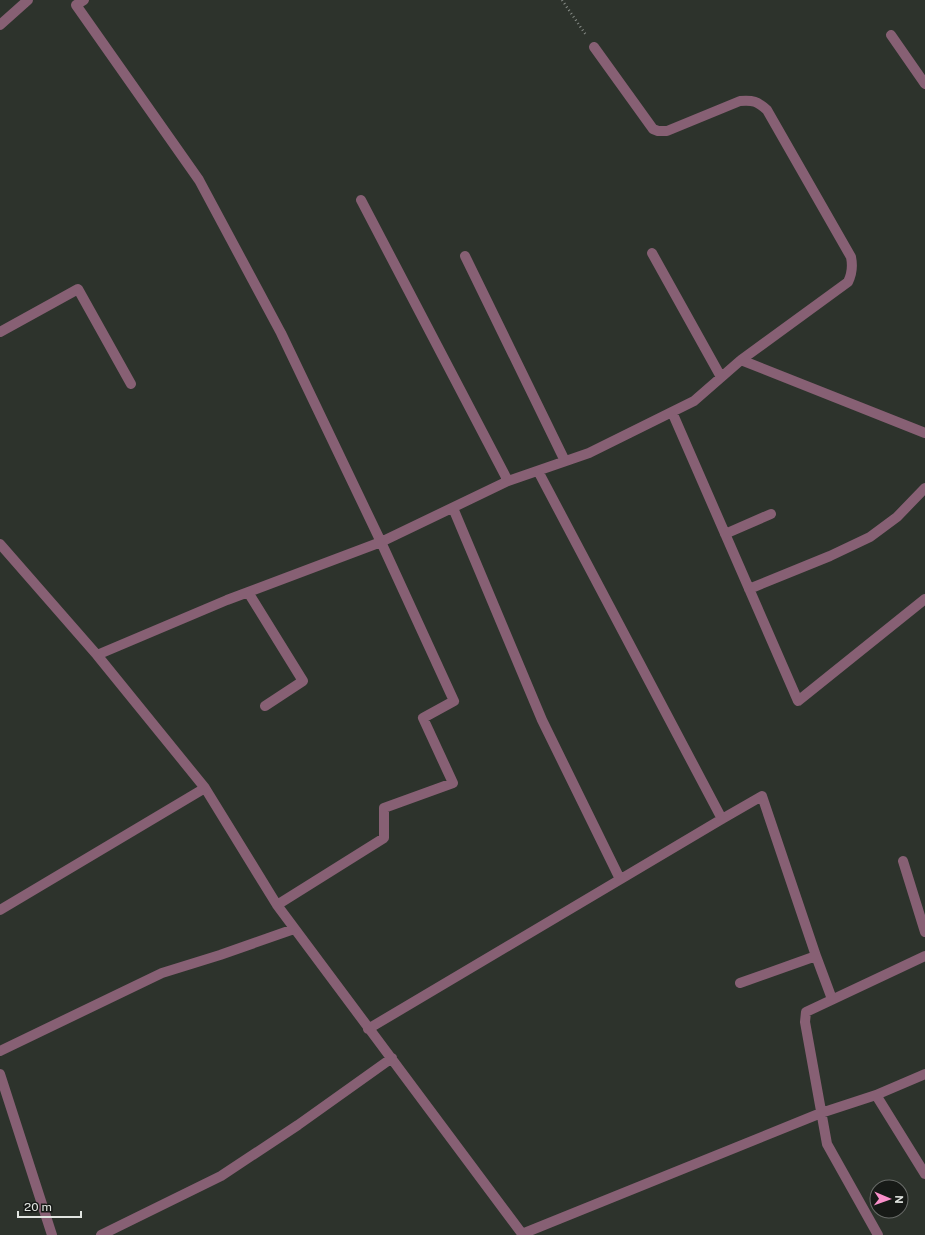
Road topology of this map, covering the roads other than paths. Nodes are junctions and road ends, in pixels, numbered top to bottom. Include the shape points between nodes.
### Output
1 (28, 0) edge
2 (77, 2) edge
3 (0, 25) edge
4 (891, 35) dead end
5 (594, 47) road end
6 (925, 84) edge
7 (362, 200) dead end
8 (652, 253) dead end
9 (465, 256) dead end
10 (0, 332) edge
11 (740, 360) junction
12 (721, 377) junction
13 (131, 384) dead end
14 (672, 412) junction
15 (925, 433) edge
16 (565, 461) junction
17 (538, 471) junction
18 (508, 481) junction
19 (925, 488) edge
20 (453, 508) junction
21 (771, 514) dead end
22 (725, 534) junction
23 (381, 542) junction
24 (0, 544) edge
25 (749, 589) junction
26 (248, 592) junction
27 (925, 599) edge
28 (97, 655) junction
29 (266, 706) dead end
30 (205, 788) junction
31 (722, 819) junction
32 (903, 861) dead end
33 (620, 879) junction
34 (277, 905) junction
35 (0, 910) edge
36 (294, 928) junction
37 (925, 932) edge
38 (816, 956) junction
39 (925, 956) edge
40 (740, 983) dead end
41 (832, 999) junction
42 (368, 1029) junction
43 (0, 1051) edge
44 (392, 1058) junction
45 (0, 1074) edge
46 (925, 1074) edge
47 (876, 1094) junction
48 (821, 1113) junction
49 (925, 1174) edge
50 (522, 1234) edge
51 (52, 1235) edge
52 (101, 1235) edge
53 (878, 1235) edge

1 - 3 street
2 - 23 street via 198,180 281,333
4 - 6 street
5 - 11 street via 653,129 658,131 667,131 740,101 751,100 760,103 767,110 852,257 853,266 848,282
7 - 18 street
8 - 12 street
9 - 16 street
10 - 13 street via 78,289
11 - 12 street
11 - 15 street
12 - 14 street via 694,401
14 - 16 street
14 - 22 street
16 - 17 street
17 - 18 street
17 - 31 street
18 - 20 street
19 - 25 street via 897,517 870,537
20 - 23 street
20 - 33 street via 542,720
21 - 22 street
22 - 25 street
23 - 26 street
23 - 34 street via 454,701 423,718 453,783 384,808 384,838
24 - 28 street
25 - 27 street via 798,701
26 - 28 street
26 - 29 street via 303,681
28 - 30 street
30 - 34 street
30 - 35 street
31 - 33 street
31 - 38 street via 762,796
32 - 37 street
33 - 42 street
34 - 36 street
36 - 42 street
36 - 43 street via 162,973
38 - 40 street
38 - 41 street
39 - 41 street
41 - 48 street via 806,1012 804,1022
42 - 44 street
44 - 50 street
44 - 52 street via 221,1176
45 - 51 street
46 - 47 street
47 - 48 street
47 - 49 street
48 - 50 street
48 - 53 street via 827,1144

